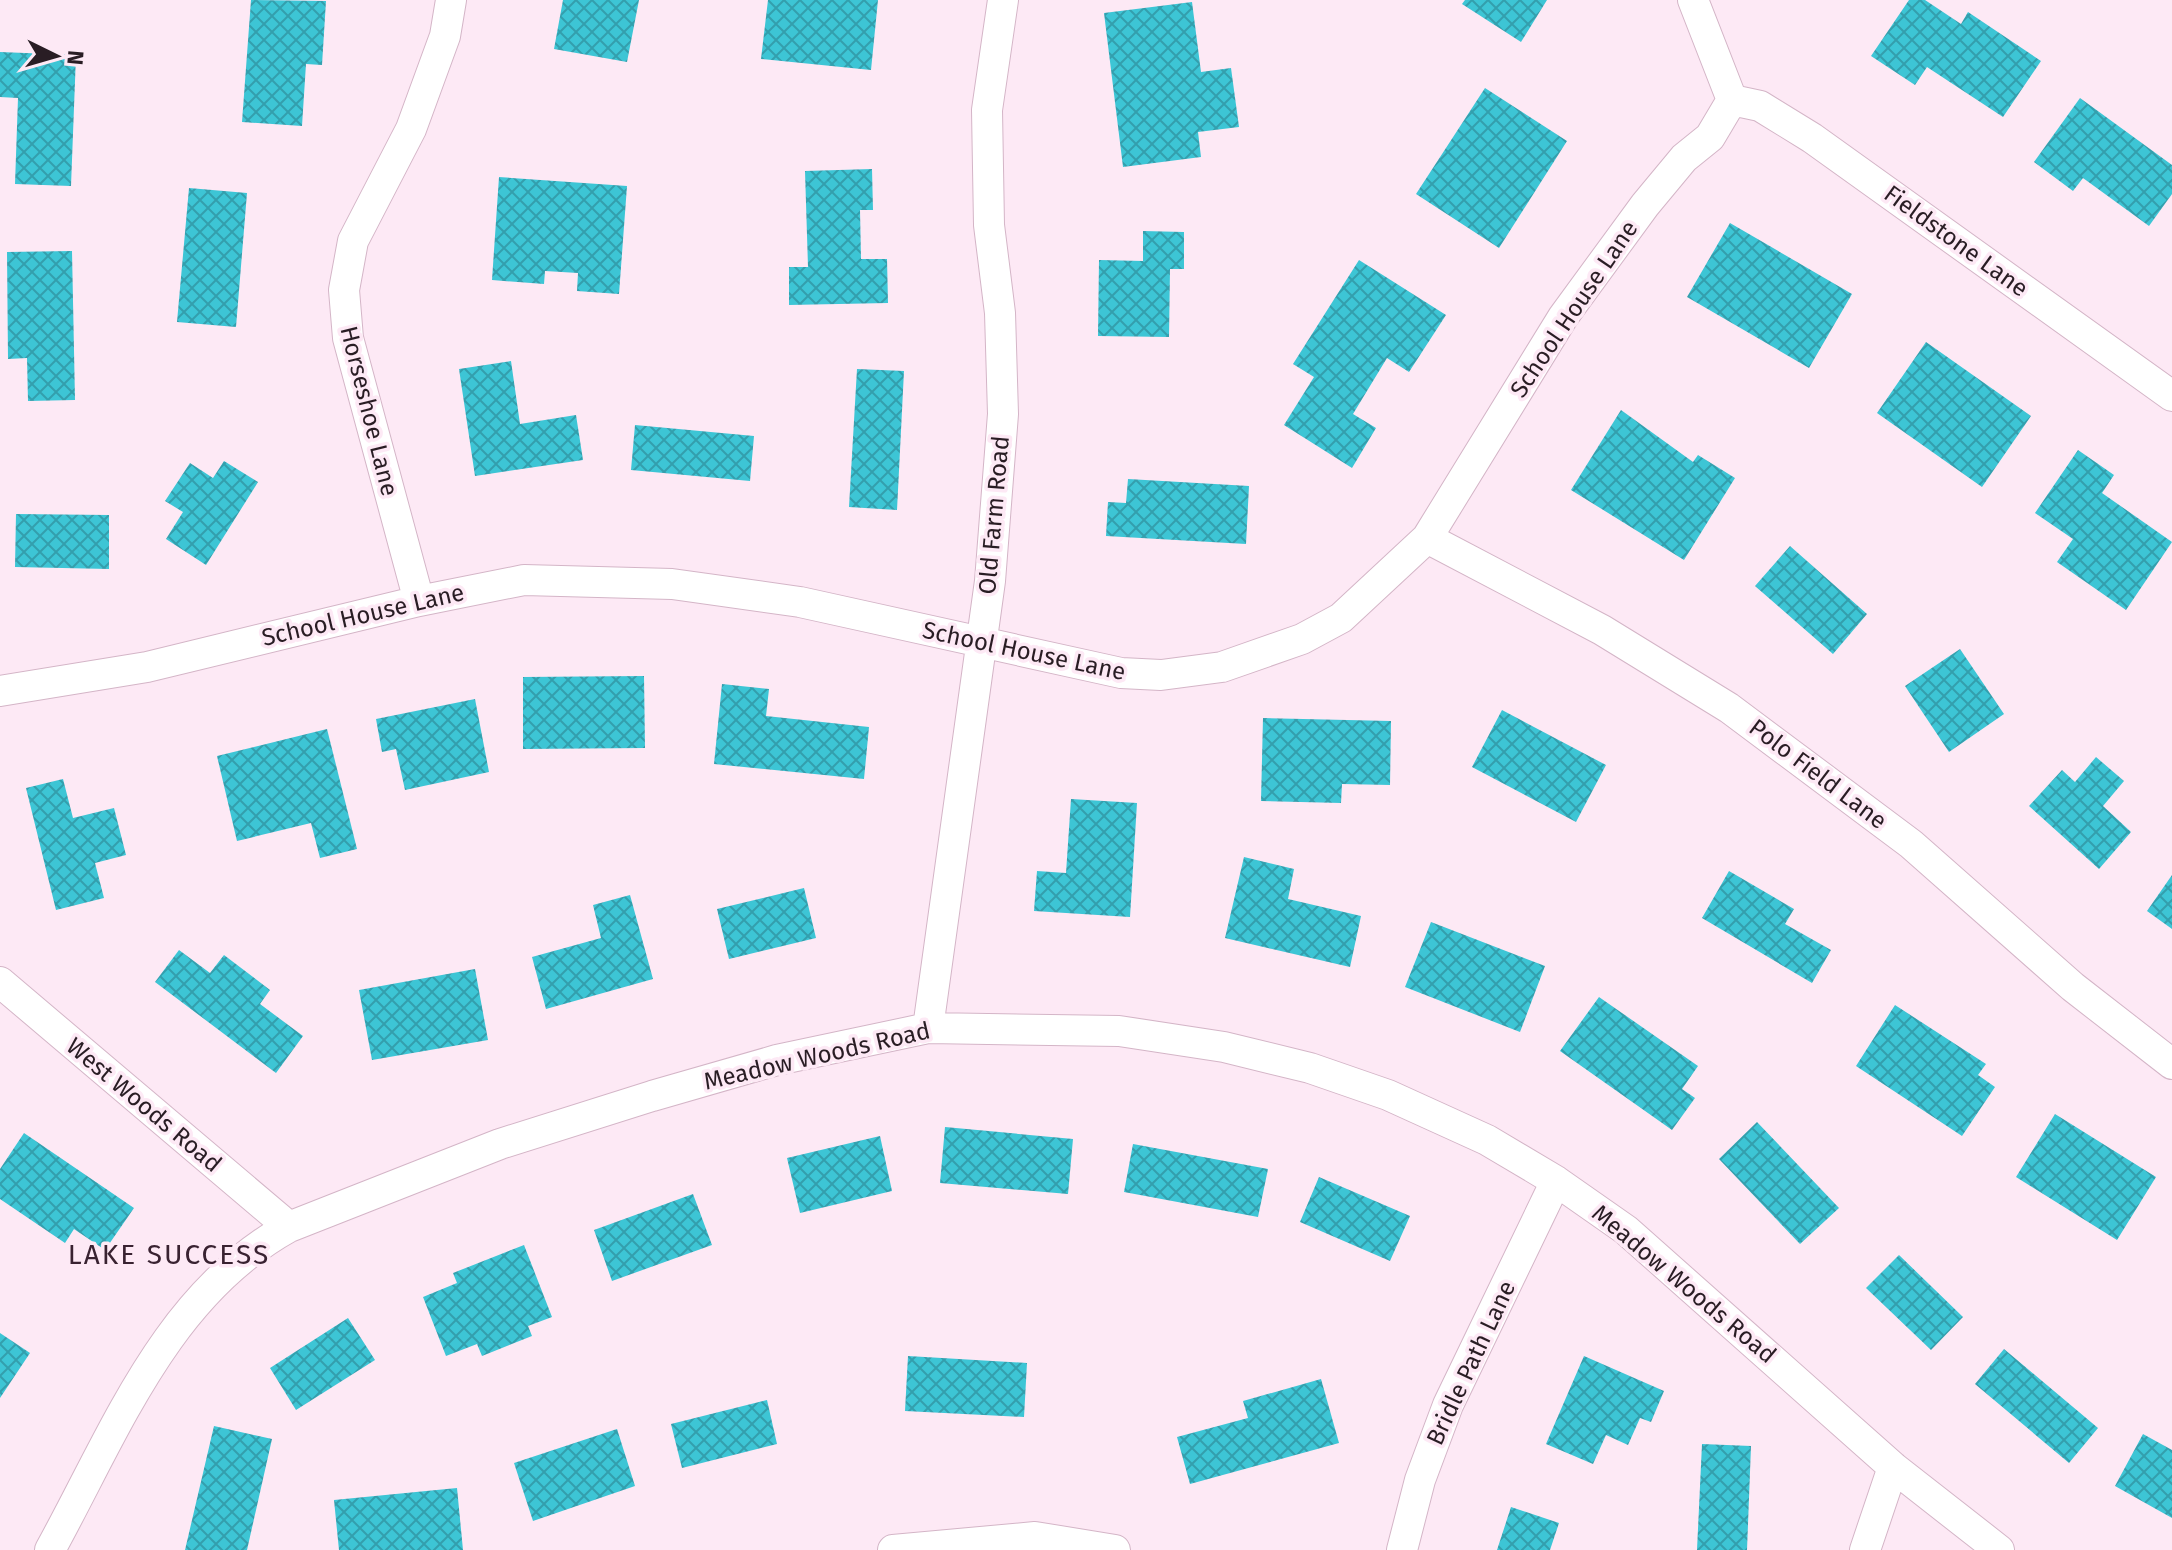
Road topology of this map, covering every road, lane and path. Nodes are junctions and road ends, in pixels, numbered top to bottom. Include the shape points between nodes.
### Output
1 (451, 0) edge
2 (1003, 0) edge
3 (1693, 0) edge
4 (1732, 100) junction
5 (2172, 396) edge
6 (1427, 538) junction
7 (419, 601) junction
8 (980, 643) junction
9 (0, 691) edge
10 (0, 982) edge
11 (928, 1028) junction
12 (2172, 1064) edge
13 (1556, 1181) junction
14 (289, 1227) junction
15 (1893, 1467) junction
16 (50, 1550) edge
17 (893, 1550) edge
18 (1115, 1550) edge
19 (1402, 1550) edge
20 (1865, 1550) edge
21 (1999, 1550) edge

1 - 7 street, Horseshoe Lane via 445,36 411,129 353,241 344,290 348,338
2 - 8 street, Old Farm Road via 987,110 989,225 1000,313 1003,414
3 - 4 street
4 - 5 street, Fieldstone Lane via 1760,106 1812,138
4 - 6 street, School House Lane via 1710,137 1684,158 1645,205 1563,317
6 - 8 street, School House Lane via 1341,618 1302,639 1222,667 1161,675 1121,673
6 - 12 street, Polo Field Lane via 1602,630 1729,708 1911,844 2073,987
7 - 8 street, School House Lane via 524,580 672,584 800,602
7 - 9 street, School House Lane via 147,667
8 - 11 street, Old Farm Road
10 - 14 street, West Woods Road
11 - 13 street, Meadow Woods Road via 1119,1031 1310,1068 1388,1095 1487,1140
11 - 14 street, Meadow Woods Road via 777,1060 652,1096 500,1144
13 - 15 street, Meadow Woods Road via 1626,1230
13 - 19 street, Bridle Path Lane via 1448,1405 1420,1480
14 - 16 street, Meadow Woods Road via 247,1252 198,1297 161,1345
15 - 20 street
15 - 21 street, Meadow Woods Road
17 - 18 street via 1035,1537

